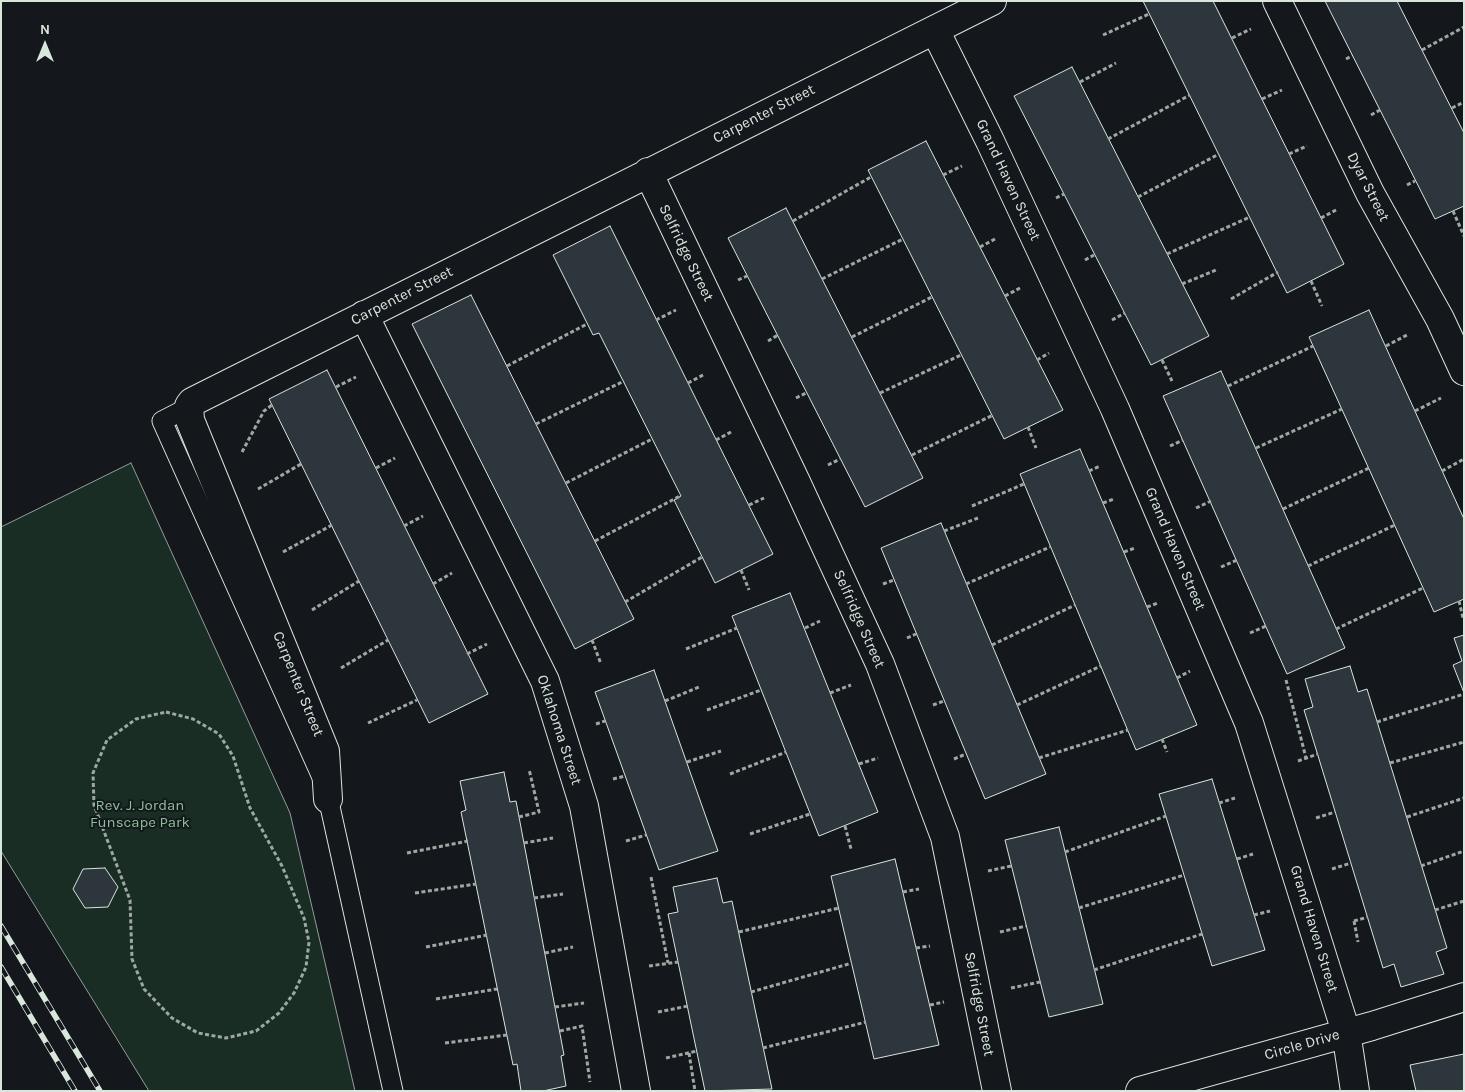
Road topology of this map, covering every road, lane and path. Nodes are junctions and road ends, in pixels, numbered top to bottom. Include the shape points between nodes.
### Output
1 (992, 1) edge
2 (1277, 1) edge
3 (1149, 14) dead end
4 (1464, 27) edge
5 (935, 30) junction
6 (1103, 35) dead end
7 (1422, 50) dead end
8 (1116, 63) dead end
9 (1080, 82) dead end
10 (1190, 95) dead end
11 (1464, 102) edge
12 (1452, 108) dead end
13 (1108, 139) dead end
14 (1219, 154) dead end
15 (648, 172) junction
16 (871, 177) dead end
17 (1138, 197) dead end
18 (1453, 211) dead end
19 (1250, 217) dead end
20 (792, 221) dead end
21 (1464, 236) edge
22 (902, 239) dead end
23 (1167, 254) dead end
24 (1216, 270) dead end
25 (1278, 272) dead end
26 (822, 279) dead end
27 (1311, 281) dead end
28 (1182, 284) dead end
29 (932, 297) dead end
30 (1231, 300) dead end
31 (1322, 306) dead end
32 (364, 315) junction
33 (587, 324) dead end
34 (852, 337) dead end
35 (1313, 346) dead end
36 (961, 355) dead end
37 (1162, 360) dead end
38 (506, 366) dead end
39 (1464, 371) edge
40 (624, 381) dead end
41 (1172, 381) dead end
42 (1228, 386) dead end
43 (880, 393) dead end
44 (272, 405) dead end
45 (1342, 409) dead end
46 (993, 416) dead end
47 (536, 424) dead end
48 (1028, 427) dead end
49 (652, 439) dead end
50 (1036, 448) dead end
51 (1256, 448) dead end
52 (912, 456) dead end
53 (1464, 460) edge
54 (237, 461) dead end
55 (301, 464) dead end
56 (1369, 468) dead end
57 (1442, 471) dead end
58 (566, 483) dead end
59 (1024, 484) dead end
60 (253, 492) dead end
61 (680, 496) dead end
62 (972, 506) dead end
63 (1283, 509) dead end
64 (978, 518) dead end
65 (332, 525) dead end
66 (1395, 525) dead end
67 (944, 531) dead end
68 (594, 541) dead end
69 (1050, 547) dead end
70 (283, 552) dead end
71 (702, 557) dead end
72 (1308, 566) dead end
73 (741, 570) dead end
74 (359, 581) dead end
75 (966, 584) dead end
76 (1423, 588) dead end
77 (749, 590) dead end
78 (1459, 601) dead end
79 (625, 602) dead end
80 (1076, 605) dead end
81 (312, 610) dead end
82 (1463, 618) edge
83 (737, 628) dead end
84 (1336, 630) dead end
85 (388, 640) dead end
86 (592, 640) dead end
87 (992, 645) dead end
88 (686, 649) dead end
89 (601, 664) dead end
90 (1101, 666) dead end
91 (341, 668) dead end
92 (1286, 680) dead end
93 (699, 688) dead end
94 (761, 690) dead end
95 (1464, 694) edge
96 (418, 700) dead end
97 (665, 701) dead end
98 (1017, 705) dead end
99 (707, 710) dead end
100 (1377, 722) dead end
101 (368, 723) dead end
102 (1128, 730) dead end
103 (1162, 738) dead end
104 (1464, 742) edge
105 (721, 751) dead end
106 (786, 752) dead end
107 (1166, 752) dead end
108 (1039, 758) dead end
109 (1306, 758) dead end
110 (687, 762) dead end
111 (1390, 763) dead end
112 (529, 769) dead end
113 (730, 774) dead end
114 (1464, 798) edge
115 (328, 799) joint
116 (810, 814) dead end
117 (519, 816) dead end
118 (1166, 816) dead end
119 (1406, 816) dead end
120 (845, 826) dead end
121 (750, 834) dead end
122 (468, 841) dead end
123 (851, 849) dead end
124 (1464, 851) edge
125 (1065, 852) dead end
126 (407, 853) dead end
127 (116, 861) joint
128 (1421, 866) dead end
129 (1184, 875) dead end
130 (651, 877) dead end
131 (476, 884) dead end
132 (415, 893) dead end
133 (1464, 901) edge
134 (839, 908) dead end
135 (1079, 908) dead end
136 (1435, 910) dead end
137 (739, 932) dead end
138 (1202, 934) dead end
139 (486, 935) dead end
140 (426, 947) dead end
141 (668, 963) dead end
142 (852, 963) dead end
143 (1094, 970) dead end
144 (497, 989) dead end
145 (751, 992) dead end
146 (1464, 997) edge
147 (436, 1000) dead end
148 (866, 1022) dead end
149 (560, 1030) dead end
150 (1346, 1032) junction
151 (507, 1035) dead end
152 (445, 1043) dead end
153 (763, 1048) dead end
154 (689, 1053) dead end
155 (590, 1082) dead end
156 (393, 1091) edge
157 (636, 1091) edge
158 (695, 1091) edge
159 (997, 1091) edge
160 (1140, 1091) edge
161 (1355, 1091) edge

1 - 5 street, Carpenter Street
2 - 39 street, Dyar Street via 1370,193 1440,320
3 - 6 path
4 - 7 path
5 - 15 street, Carpenter Street
5 - 150 street, Grand Haven Street via 1115,408 1250,723
8 - 9 path
10 - 13 path
11 - 12 path
14 - 17 path
15 - 32 street, Carpenter Street
15 - 159 street, Selfridge Street via 877,658 912,748 945,837
16 - 20 path
18 - 21 path
19 - 23 path
22 - 26 path
24 - 28 path
25 - 30 path
27 - 31 path
29 - 34 path
32 - 115 street, Carpenter Street via 199,398 192,402 189,413 325,751
32 - 157 street, Oklahoma Street via 545,681 584,806
33 - 38 path
35 - 42 path
36 - 43 path
37 - 41 path
40 - 47 path
44 - 54 path via 264,411
45 - 51 path
46 - 52 path
48 - 50 path
49 - 58 path
53 - 57 path
55 - 60 path
56 - 63 path
59 - 62 path
61 - 68 path
64 - 67 path
65 - 70 path
66 - 72 path
69 - 75 path
71 - 79 path
73 - 77 path
74 - 81 path
76 - 84 path
78 - 82 path
80 - 87 path
83 - 88 path
85 - 91 path
86 - 89 path
90 - 98 path
92 - 109 path
93 - 97 path
94 - 99 path
95 - 100 path
96 - 101 path
102 - 108 path
103 - 107 path
104 - 111 path
105 - 110 path
106 - 113 path
112 - 117 path via 539,812
114 - 119 path
115 - 156 lane
116 - 121 path
118 - 125 path
120 - 123 path
122 - 126 path
124 - 128 path
127 - 127 path via 94,806 93,773 107,740 136,718 166,712 193,718 220,734 233,756 250,808 282,866 306,926 309,942 306,967 294,993 279,1013 256,1031 226,1038 198,1033 172,1018 144,989 132,960 130,900
129 - 135 path
130 - 141 path
131 - 132 path
133 - 136 path
134 - 137 path
138 - 143 path
139 - 140 path
142 - 145 path
144 - 147 path
146 - 150 street, Circle Drive
148 - 153 path
149 - 155 path via 582,1026
150 - 160 street, Circle Drive
150 - 161 street, Grand Haven Street
151 - 152 path
154 - 158 path

